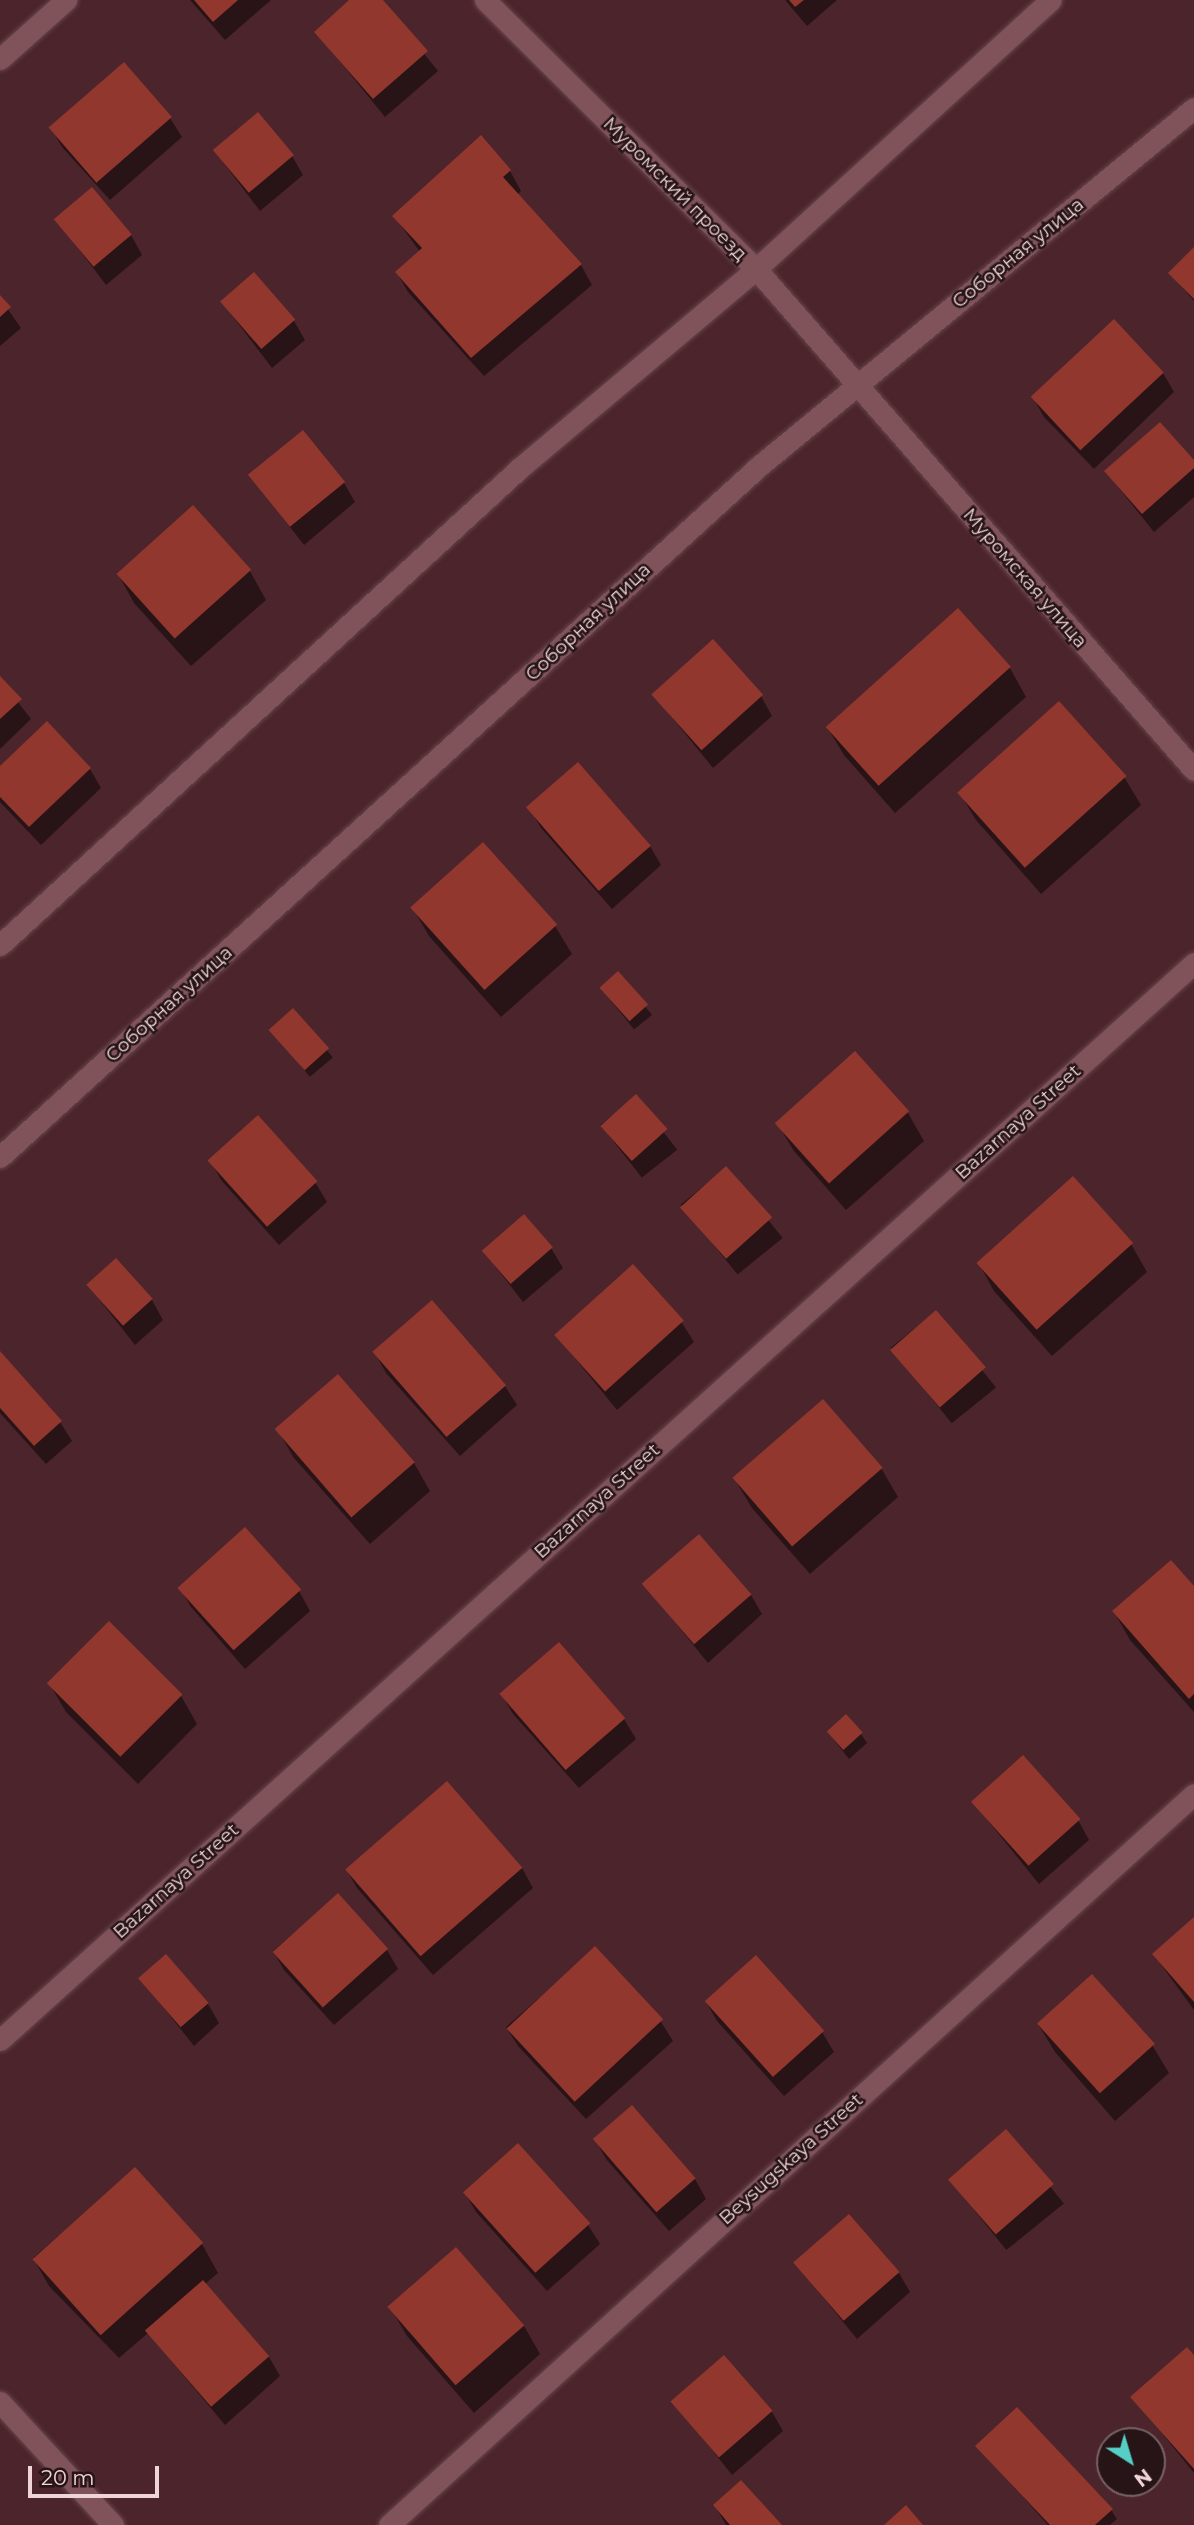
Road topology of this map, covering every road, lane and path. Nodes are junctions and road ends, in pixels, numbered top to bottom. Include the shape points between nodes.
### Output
1 (66, 0) edge
2 (485, 0) edge
3 (1051, 0) edge
4 (0, 59) edge
5 (1194, 108) edge
6 (756, 269) junction
7 (856, 385) junction
8 (1194, 770) edge
9 (0, 945) edge
10 (1194, 963) edge
11 (0, 1157) edge
12 (1194, 1794) edge
13 (0, 2040) edge
14 (0, 2402) edge
15 (113, 2525) edge
16 (389, 2525) edge

1 - 4 street
2 - 6 street, Муромский проезд
3 - 6 street
5 - 7 street, Соборная улица
6 - 7 street, Муромский проезд
6 - 9 street via 520,467
7 - 8 street, Муромская улица
7 - 11 street, Соборная улица via 759,466
10 - 13 street, Bazarnaya Street
12 - 16 street, Beysugskaya Street
14 - 15 street

